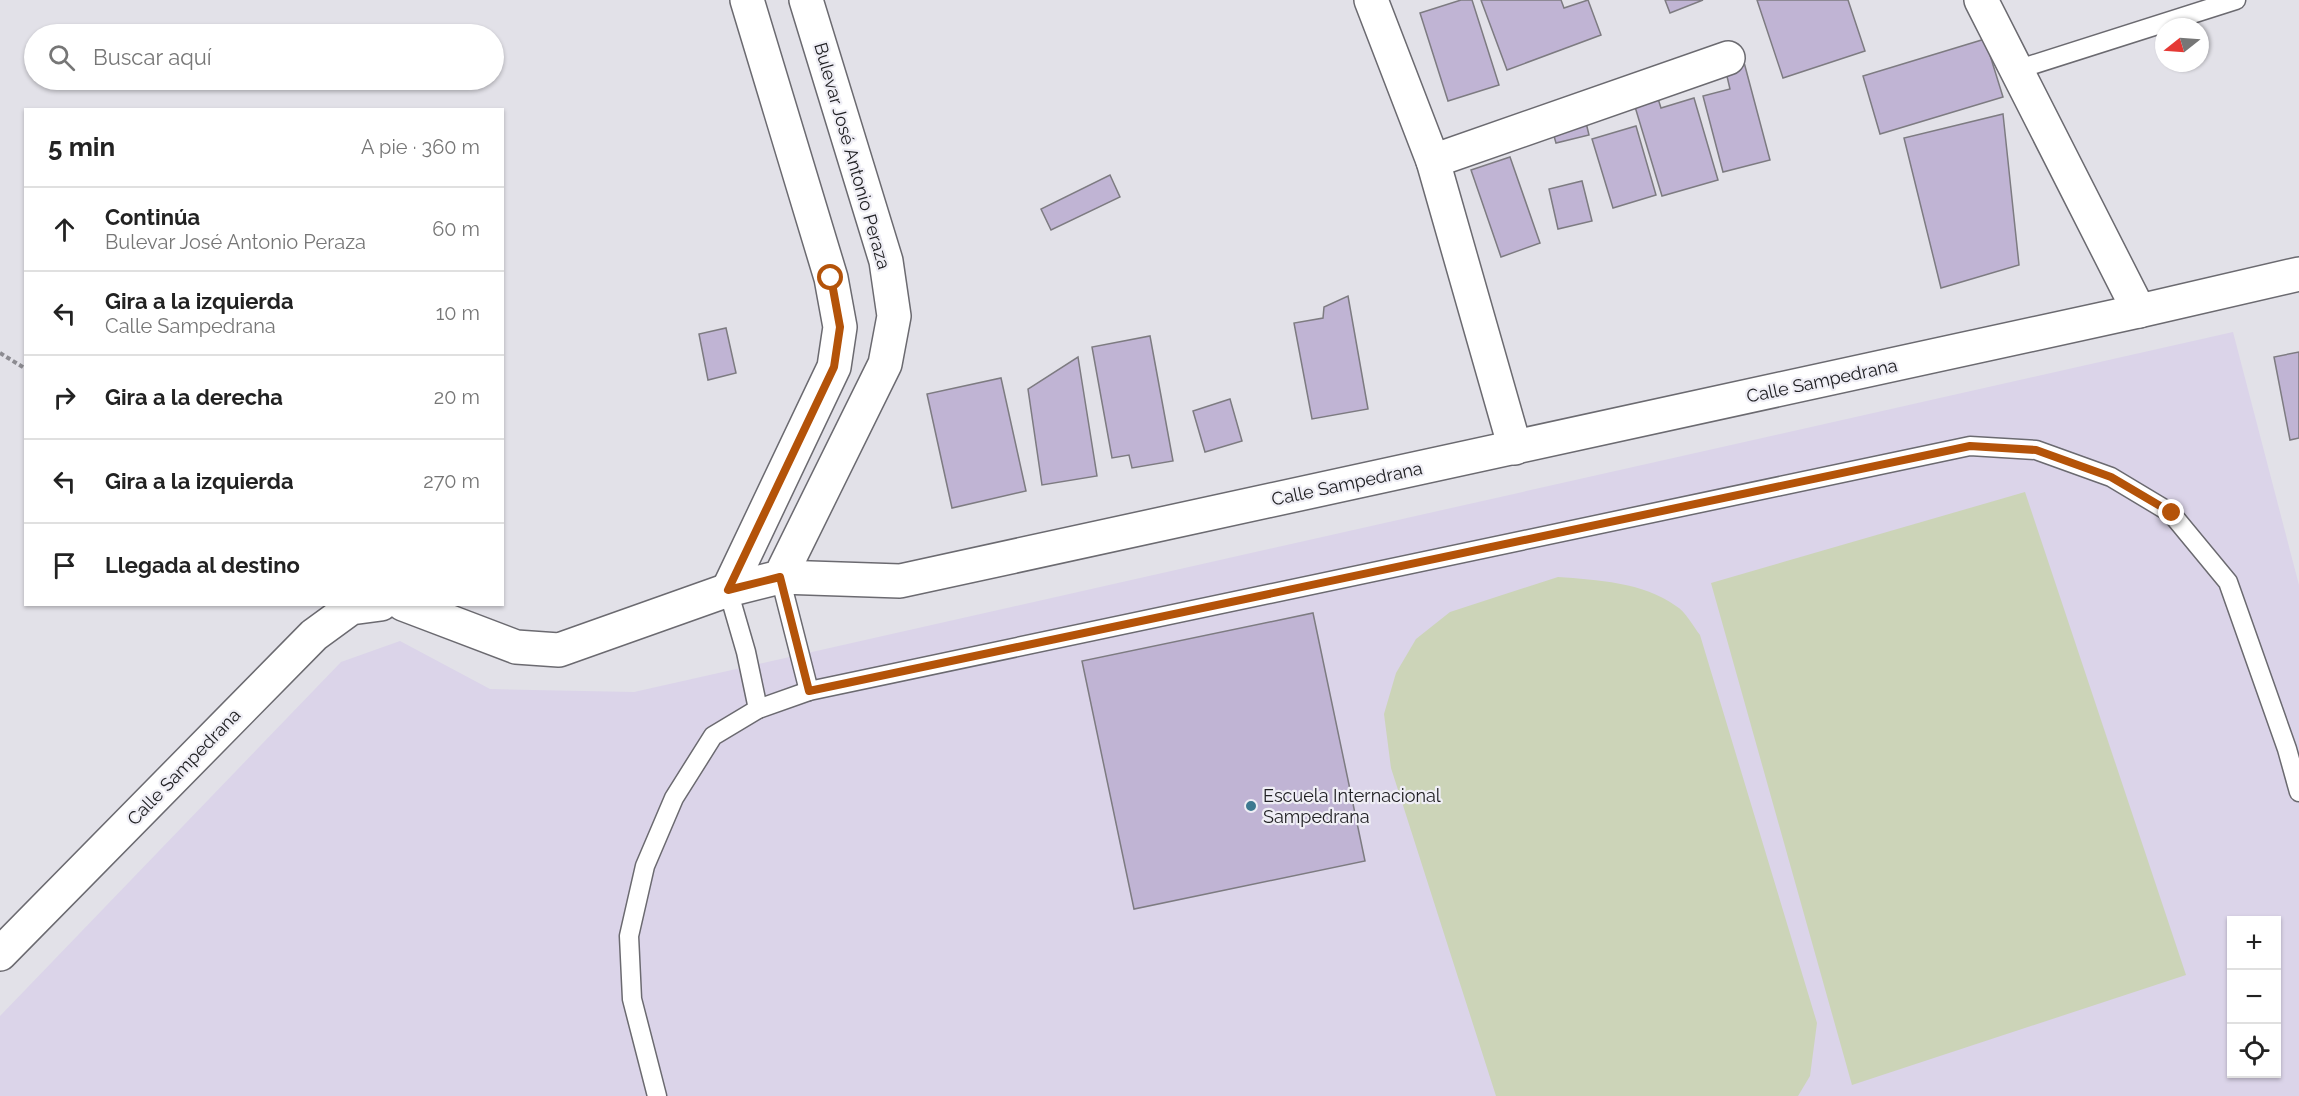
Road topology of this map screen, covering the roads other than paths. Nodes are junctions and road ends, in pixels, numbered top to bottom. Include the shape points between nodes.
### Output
1 (747, 0) edge
2 (806, 0) edge
3 (1371, 0) edge
4 (1981, 0) edge
5 (2236, 0) edge
6 (1728, 58) dead end
7 (2016, 70) junction
8 (1433, 161) junction
9 (2299, 274) edge
10 (2139, 311) junction
11 (1515, 448) junction
12 (780, 577) junction
13 (728, 590) junction
14 (366, 606) edge
15 (408, 606) edge
16 (809, 691) junction
17 (758, 710) junction
18 (2299, 792) edge
19 (0, 954) edge
20 (657, 1096) edge

1 - 13 street via 831,278 840,327 834,367
2 - 12 street, Bulevar José Antonio Peraza via 886,261 894,316 885,364
3 - 8 street
4 - 7 street
5 - 7 lane
6 - 8 street
7 - 10 street
8 - 11 street
9 - 10 street, Calle Sampedrana
10 - 11 street, Calle Sampedrana
11 - 12 street, Calle Sampedrana via 900,581
12 - 13 street, Calle Sampedrana
12 - 16 lane
13 - 15 street, Calle Sampedrana via 559,650 516,647
13 - 17 lane
14 - 19 street, Calle Sampedrana via 351,608 314,635
16 - 17 lane
16 - 18 lane via 1970,446 2036,450 2111,477 2172,513 2228,582
17 - 20 lane via 713,736 674,798 645,866 629,936 632,999

